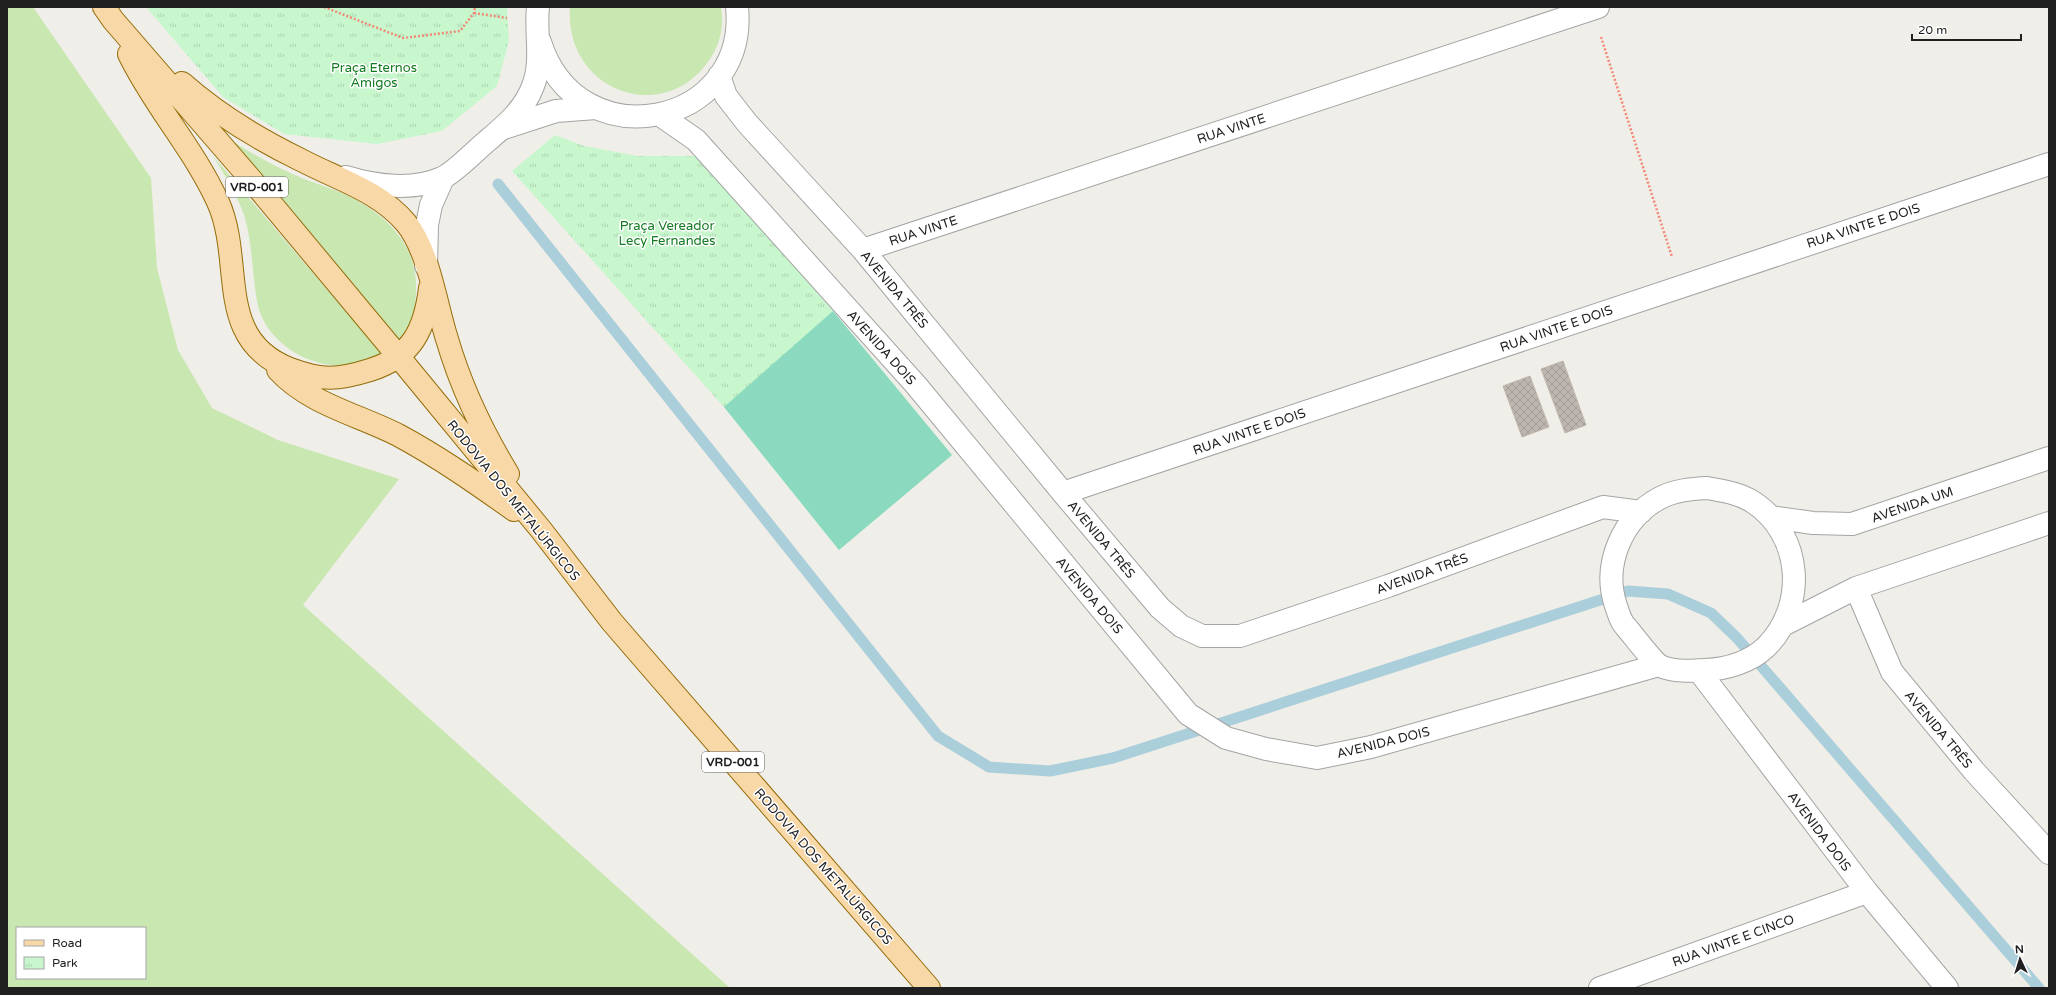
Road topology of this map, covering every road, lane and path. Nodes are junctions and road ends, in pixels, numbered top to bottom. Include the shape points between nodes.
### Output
1 (324, 7) edge
2 (475, 7) edge
3 (737, 7) edge
4 (1595, 8) edge
5 (108, 14) edge
6 (537, 18) edge
7 (719, 76) junction
8 (596, 108) junction
9 (660, 115) junction
10 (501, 129) junction
11 (2049, 164) edge
12 (322, 170) junction
13 (443, 178) junction
14 (863, 250) junction
15 (428, 275) junction
16 (1682, 286) junction
17 (261, 353) junction
18 (398, 356) junction
19 (2049, 458) edge
20 (1063, 493) junction
21 (1641, 512) junction
22 (1771, 517) junction
23 (2049, 523) edge
24 (542, 532) junction
25 (1856, 588) junction
26 (1783, 625) junction
27 (1659, 666) junction
28 (1699, 671) junction
29 (2048, 850) edge
30 (1867, 892) junction
31 (929, 988) edge
32 (1600, 988) edge
33 (1947, 988) edge

1 - 2 path via 403,38 460,31 474,13
3 - 7 street via 734,47
4 - 14 street, RUA VINTE
4 - 16 path
5 - 12 main road via 206,103 246,131
5 - 17 main road via 134,62 209,183 222,212 228,236 237,312 247,336
5 - 18 main road, RODOVIA DOS METALÚRGICOS / VRD-001
6 - 8 street via 544,54 552,71 578,99
6 - 10 street via 538,55 534,85 519,111
7 - 9 street via 693,100
7 - 14 street, AVENIDA TRÊS via 726,96 747,123
8 - 9 street via 616,115 638,118
8 - 10 street via 556,111
9 - 27 street, AVENIDA DOIS via 696,140 916,385 1188,714 1226,738 1266,749 1317,758 1371,747
10 - 13 street
11 - 16 street, RUA VINTE E DOIS
12 - 13 street via 382,185 423,183
12 - 15 main road via 382,201 396,213 414,234
13 - 15 street via 430,212
14 - 20 street, AVENIDA TRÊS
15 - 18 main road via 425,319 417,336
15 - 24 main road via 460,379 477,418
16 - 20 street, RUA VINTE E DOIS
17 - 18 main road via 281,366 306,375 332,379 374,369
17 - 24 main road via 299,388 437,457 474,480
18 - 24 main road, RODOVIA DOS METALÚRGICOS
19 - 22 street, AVENIDA UM via 1852,524 1813,523
20 - 21 street, AVENIDA TRÊS via 1160,608 1180,626 1202,636 1240,636 1388,586 1603,507
21 - 22 street via 1661,498 1683,490 1707,488 1731,492 1753,502
21 - 27 street via 1622,535 1612,563 1612,593 1621,622
22 - 26 street via 1787,541 1795,569 1793,598
23 - 25 street
24 - 31 main road, RODOVIA DOS METALÚRGICOS / VRD-001 via 612,622
25 - 26 street
25 - 29 street, AVENIDA TRÊS via 1892,672 1974,771
26 - 28 street via 1765,647 1745,661 1723,669
27 - 28 street
28 - 30 street, AVENIDA DOIS
30 - 32 street, RUA VINTE E CINCO
30 - 33 street, AVENIDA DOIS

